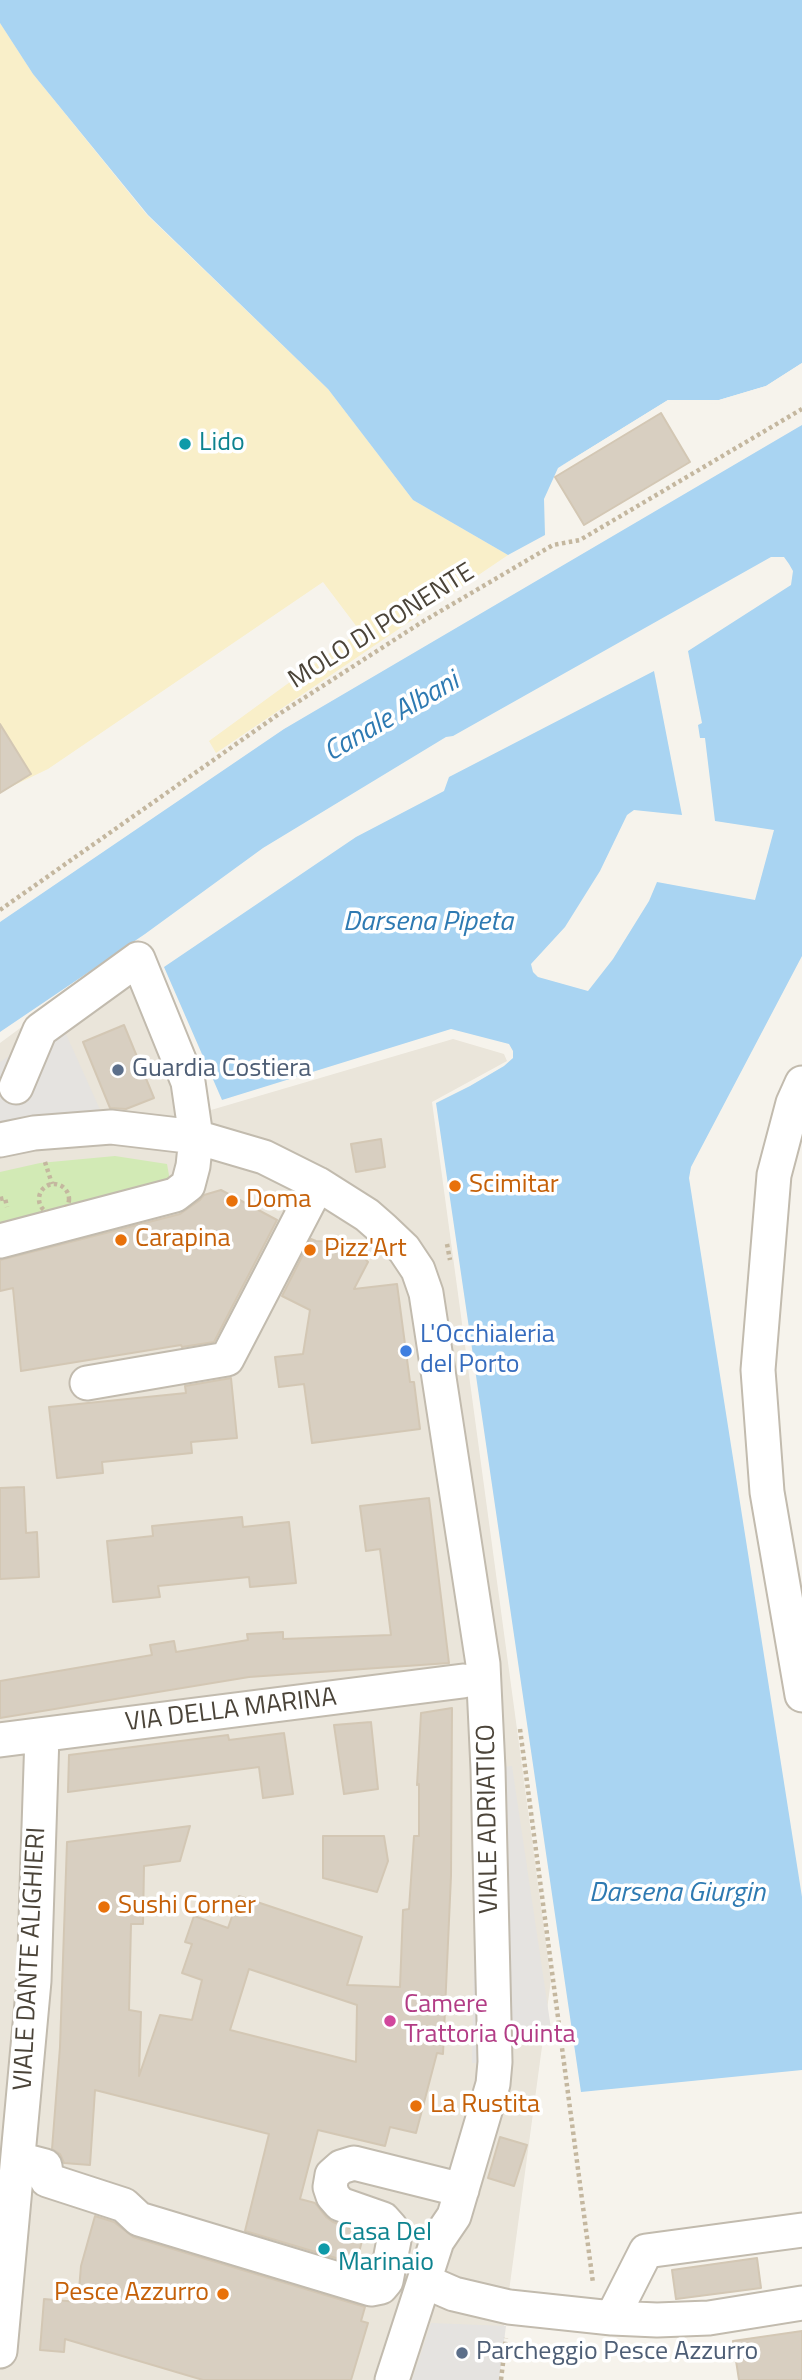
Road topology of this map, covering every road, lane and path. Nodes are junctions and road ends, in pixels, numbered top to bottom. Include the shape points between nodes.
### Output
1 (802, 409) edge
2 (0, 909) edge
3 (802, 1083) edge
4 (16, 1087) dead end
5 (196, 1137) junction
6 (0, 1140) edge
7 (43, 1156) dead end
8 (52, 1184) dead end
9 (318, 1184) junction
10 (0, 1241) edge
11 (447, 1244) dead end
12 (452, 1271) dead end
13 (87, 1382) dead end
14 (463, 1681) dead end
15 (802, 1695) edge
16 (519, 1720) dead end
17 (42, 1735) junction
18 (0, 1740) edge
19 (11, 2177) edge
20 (459, 2199) junction
21 (802, 2230) edge
22 (424, 2281) junction
23 (802, 2303) edge
24 (605, 2317) junction
25 (0, 2351) edge
26 (392, 2380) edge

1 - 2 path, MOLO DI PONENTE via 580,540 553,545 422,622 276,716
3 - 15 street via 774,1175 758,1370 768,1492
4 - 5 street via 40,1030 138,959 188,1082
5 - 6 street, VIALE ADRIATICO via 111,1127
5 - 9 street, VIALE ADRIATICO via 264,1157
5 - 10 street via 188,1185 175,1195
7 - 8 path
9 - 13 street via 227,1359
9 - 20 street, VIALE ADRIATICO via 366,1215 404,1249 426,1293 483,1664 495,2062 493,2084
11 - 12 path
14 - 17 street, VIA DELLA MARINA
16 - 24 path
17 - 18 street, VIA DELLA MARINA
17 - 19 street, VIALE DANTE ALIGHIERI via 34,1981
19 - 20 street via 45,2166 47,2180 124,2205 139,2219 371,2289 386,2281 394,2240 391,2228 383,2219 340,2204 330,2187 332,2175 341,2167 349,2181
19 - 25 street, VIALE DANTE ALIGHIERI
20 - 22 street, VIALE ADRIATICO via 437,2241
21 - 24 street via 646,2250
22 - 24 street via 454,2294 509,2307
22 - 26 street, VIALE ADRIATICO
23 - 24 street via 709,2318

